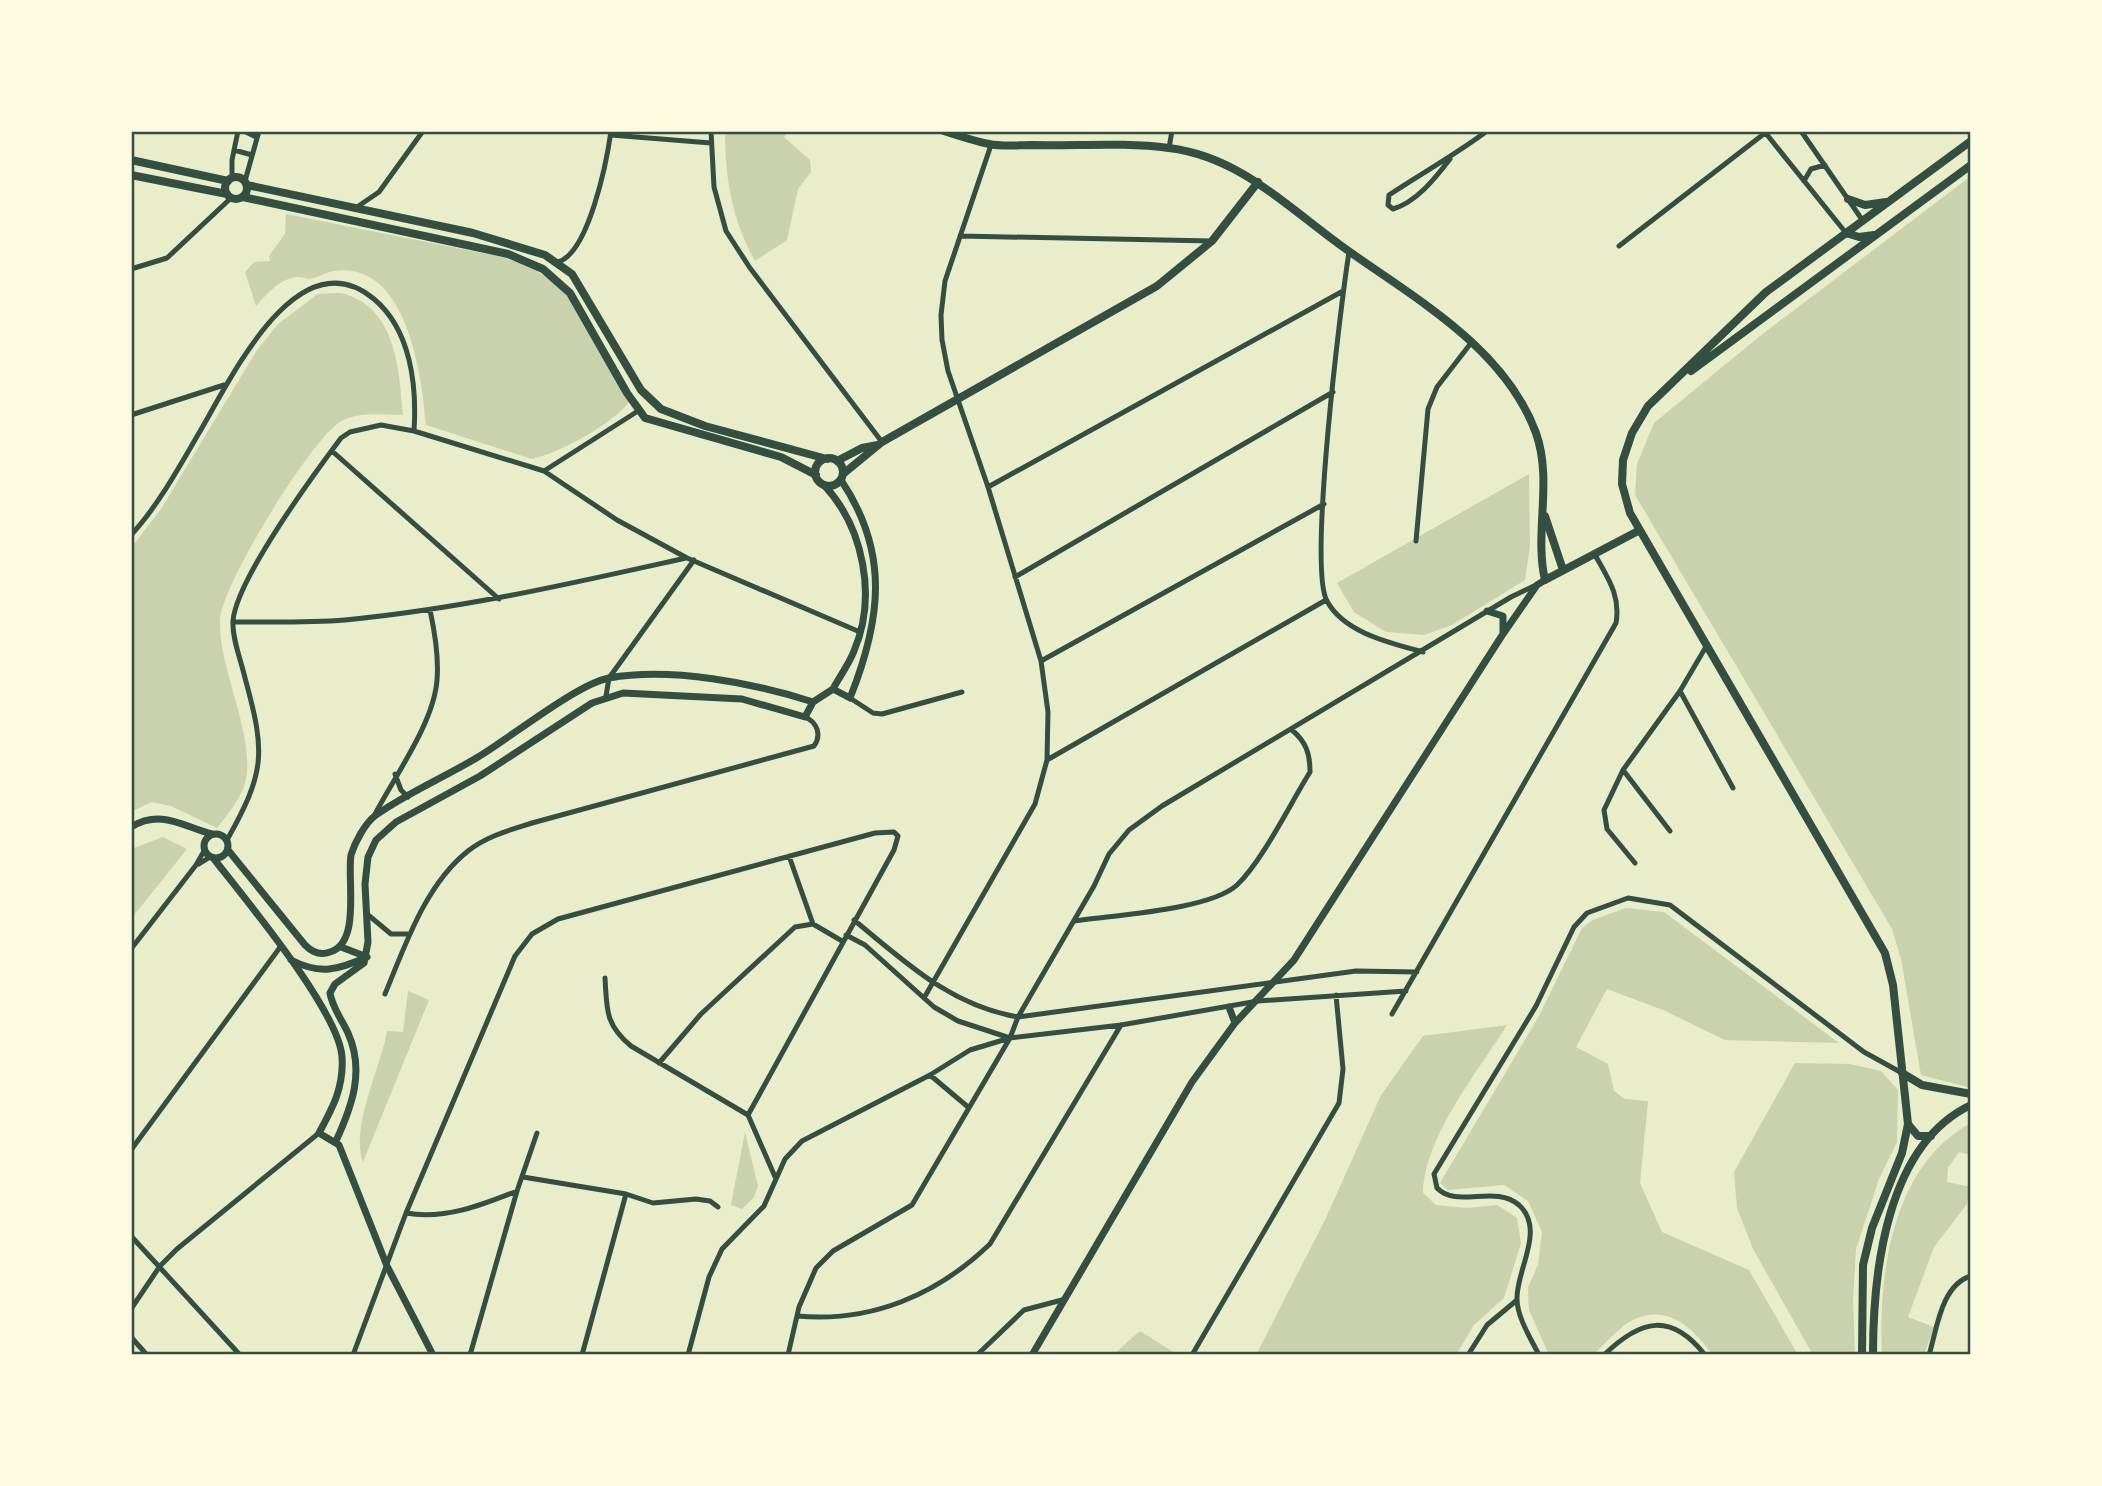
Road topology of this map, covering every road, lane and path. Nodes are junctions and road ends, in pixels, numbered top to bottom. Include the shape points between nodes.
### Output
1 (238, 131) edge
2 (244, 131) edge
3 (424, 131) edge
4 (711, 131) edge
5 (944, 131) edge
6 (1172, 131) edge
7 (1487, 131) edge
8 (1801, 131) edge
9 (1764, 132) edge
10 (611, 133) edge
11 (258, 134) edge
12 (1971, 141) edge
13 (711, 143) junction
14 (991, 145) junction
15 (1169, 148) junction
16 (234, 150) junction
17 (252, 155) junction
18 (1450, 159) junction
19 (131, 160) edge
20 (1825, 165) junction
21 (1971, 165) edge
22 (131, 175) edge
23 (230, 179) junction
24 (1804, 181) junction
25 (1258, 182) junction
26 (246, 183) junction
27 (229, 196) junction
28 (243, 197) junction
29 (1848, 199) junction
30 (1892, 200) junction
31 (356, 208) junction
32 (1863, 221) junction
33 (1846, 233) junction
34 (1878, 234) junction
35 (960, 236) junction
36 (1865, 237) junction
37 (1212, 241) junction
38 (1619, 246) dead end
39 (1861, 247) junction
40 (1349, 252) junction
41 (558, 262) junction
42 (131, 269) edge
43 (1343, 291) junction
44 (1471, 343) junction
45 (1674, 382) junction
46 (224, 385) junction
47 (1333, 392) junction
48 (957, 399) junction
49 (638, 411) junction
50 (131, 415) edge
51 (414, 431) junction
52 (880, 444) junction
53 (332, 451) junction
54 (827, 458) junction
55 (837, 461) junction
56 (544, 471) junction
57 (816, 475) junction
58 (842, 477) junction
59 (824, 485) junction
60 (988, 487) junction
61 (1324, 504) junction
62 (1544, 512) junction
63 (1640, 530) junction
64 (131, 535) edge
65 (1416, 541) dead end
66 (1594, 553) junction
67 (691, 559) junction
68 (1563, 570) junction
69 (1015, 577) junction
70 (1541, 583) junction
71 (499, 599) junction
72 (1326, 600) junction
73 (430, 610) junction
74 (1487, 611) junction
75 (233, 622) junction
76 (860, 632) junction
77 (1501, 637) junction
78 (1708, 643) junction
79 (1423, 652) junction
80 (1041, 661) junction
81 (846, 667) junction
82 (860, 675) junction
83 (609, 678) junction
84 (833, 689) junction
85 (1680, 691) junction
86 (962, 692) dead end
87 (606, 696) junction
88 (850, 698) junction
89 (813, 702) junction
90 (805, 718) junction
91 (1292, 730) junction
92 (1047, 760) junction
93 (1623, 769) junction
94 (396, 774) junction
95 (1733, 788) dead end
96 (408, 797) junction
97 (374, 816) junction
98 (131, 827) edge
99 (1670, 831) dead end
100 (208, 837) junction
101 (225, 838) junction
102 (228, 850) junction
103 (209, 856) junction
104 (789, 856) junction
105 (1635, 863) dead end
106 (367, 914) junction
107 (854, 920) junction
108 (1075, 921) junction
109 (813, 924) junction
110 (410, 934) junction
111 (846, 935) junction
112 (842, 941) junction
113 (281, 946) junction
114 (341, 947) junction
115 (131, 949) edge
116 (367, 957) junction
117 (290, 960) junction
118 (1417, 972) junction
119 (605, 978) dead end
120 (1278, 981) junction
121 (934, 984) junction
122 (1406, 991) junction
123 (386, 994) dead end
124 (1336, 995) junction
125 (924, 998) junction
126 (1258, 1000) junction
127 (1229, 1007) junction
128 (1392, 1014) dead end
129 (1018, 1017) junction
130 (1235, 1023) junction
131 (1121, 1025) junction
132 (1010, 1038) junction
133 (659, 1063) junction
134 (1902, 1073) junction
135 (930, 1075) junction
136 (1922, 1085) junction
137 (1956, 1091) junction
138 (1971, 1094) edge
139 (339, 1096) junction
140 (1907, 1097) junction
141 (352, 1102) junction
142 (1971, 1105) edge
143 (968, 1107) junction
144 (1958, 1111) junction
145 (748, 1115) junction
146 (1908, 1124) junction
147 (319, 1133) junction
148 (537, 1133) dead end
149 (1931, 1136) junction
150 (336, 1141) junction
151 (131, 1150) edge
152 (523, 1177) junction
153 (776, 1179) junction
154 (517, 1191) junction
155 (625, 1194) junction
156 (718, 1207) dead end
157 (406, 1213) junction
158 (131, 1236) edge
159 (160, 1266) junction
160 (387, 1266) junction
161 (1971, 1276) edge
162 (1062, 1300) junction
163 (1517, 1300) junction
164 (131, 1309) edge
165 (797, 1316) junction
166 (131, 1337) edge
167 (147, 1355) edge
168 (240, 1355) edge
169 (353, 1355) edge
170 (430, 1355) edge
171 (471, 1355) edge
172 (582, 1355) edge
173 (688, 1355) edge
174 (788, 1355) edge
175 (977, 1355) edge
176 (1032, 1355) edge
177 (1192, 1355) edge
178 (1468, 1355) edge
179 (1539, 1355) edge
180 (1604, 1355) edge
181 (1705, 1355) edge
182 (1862, 1355) edge
183 (1873, 1355) edge
184 (1929, 1355) edge

1 - 16 street
2 - 11 street
3 - 31 street via 379,192
4 - 13 street
5 - 14 main road
6 - 15 street
7 - 18 street
8 - 20 street
9 - 24 street
9 - 38 street
10 - 13 street
10 - 41 street via 602,185 570,256
11 - 17 street
12 - 30 main road
13 - 52 street via 714,187 733,242
14 - 15 main road
14 - 35 street
15 - 25 main road via 1232,165
16 - 17 street
16 - 23 street
17 - 26 street
18 - 18 street via 1389,195 1388,205 1400,207 1433,181
19 - 23 main road
20 - 24 street via 1811,169
20 - 29 street
21 - 34 main road
22 - 27 main road
23 - 26 main road
23 - 27 main road
24 - 33 street
25 - 37 main road
25 - 40 main road
26 - 28 main road
26 - 31 main road
27 - 28 main road
27 - 42 street via 167,258
28 - 49 main road via 508,254 543,269 570,293
29 - 30 main road via 1872,205
29 - 32 street
30 - 32 main road
31 - 41 main road via 494,238
32 - 33 main road
32 - 36 main road
33 - 36 main road
33 - 45 main road via 1766,292
34 - 36 main road
34 - 39 main road
35 - 37 street
35 - 48 street via 945,281 941,315 948,372
36 - 39 main road
37 - 48 main road via 1157,286
39 - 45 main road
40 - 43 street
40 - 44 main road via 1401,285
41 - 54 main road via 581,287 641,390 661,409 705,426
43 - 47 street
43 - 60 street
44 - 62 main road via 1513,389 1537,436
44 - 65 street via 1437,387 1428,409
45 - 63 main road via 1648,406 1623,460 1622,484
46 - 50 street
46 - 51 street via 275,316 297,296 322,283 349,284 384,308 404,341
46 - 64 street via 199,432
47 - 61 street
47 - 69 street
48 - 52 main road
48 - 60 street
49 - 56 street
49 - 57 main road via 656,423 781,457
51 - 53 street via 381,425 356,430 341,438
51 - 56 street
52 - 55 main road
52 - 58 main road
53 - 71 street
53 - 75 street via 245,584
54 - 55 main road
54 - 57 main road via 818,465
55 - 58 main road
56 - 67 street via 617,520
57 - 59 main road
58 - 59 main road via 831,486
58 - 82 street via 863,520 877,575 874,622
59 - 76 street via 844,509 861,553 865,585
60 - 69 street
61 - 72 street
61 - 80 street
62 - 68 main road
62 - 70 main road
63 - 66 main road
63 - 78 main road
66 - 68 main road
66 - 118 street via 1615,591 1619,606 1616,623
67 - 71 street
67 - 76 street
67 - 83 street
68 - 70 main road
69 - 80 street
70 - 74 street
70 - 77 street
71 - 73 street
72 - 79 street via 1345,622
72 - 92 street
73 - 75 street via 342,620
73 - 94 street via 437,683 431,706
74 - 77 street via 1503,616
74 - 79 street
75 - 101 street via 259,733 259,761 255,787
76 - 81 street
77 - 120 street
78 - 85 street
78 - 134 main road via 1885,953
79 - 91 street
80 - 92 street via 1048,712
81 - 82 street
81 - 84 street
82 - 88 street
83 - 87 street
83 - 89 street via 638,675 748,683
83 - 96 street via 593,683
84 - 88 street
84 - 89 street
85 - 93 street
85 - 95 street
86 - 88 street via 883,715
87 - 90 street via 742,699
87 - 106 street via 480,776 396,822 376,840 368,858
89 - 90 street
90 - 110 street via 818,731 814,746 486,839 444,874
91 - 108 street via 1129,830 1109,854
91 - 108 street via 1303,739 1310,772 1236,885 1201,901
92 - 121 street via 1035,804
93 - 99 street
93 - 105 street via 1603,819
94 - 96 street
94 - 97 street
96 - 97 street
97 - 114 street via 354,846 348,874 349,934
98 - 100 street via 164,817
100 - 101 street
100 - 103 street
101 - 102 street
102 - 103 street via 225,855
102 - 114 street via 304,945 318,954
103 - 113 street
103 - 115 street
104 - 107 street via 888,830 898,836
104 - 109 street
104 - 157 street via 558,919 532,934 515,956
106 - 110 street via 391,934
106 - 116 street
107 - 111 street
107 - 121 street
108 - 129 street
109 - 112 street
109 - 133 street via 795,927 774,944 701,1014
110 - 123 street
111 - 112 street
111 - 125 street via 865,945
112 - 145 street
113 - 117 street
113 - 151 street
114 - 116 street
116 - 117 street via 323,971
116 - 141 street via 362,967 335,984 330,993 354,1050
117 - 139 street via 341,1045
118 - 120 street via 1356,971
118 - 122 street
119 - 133 street via 608,1018 615,1033
120 - 126 street
120 - 129 street
121 - 125 street
121 - 129 street via 982,1010
122 - 124 street
122 - 128 street
124 - 126 street
124 - 177 street via 1343,1069 1339,1103
125 - 132 street via 958,1021
126 - 127 street
126 - 130 street
127 - 130 street
127 - 131 street
129 - 132 street
130 - 162 street via 1192,1082
131 - 132 street
131 - 165 street via 989,1244 974,1259 927,1292 893,1306 862,1314
132 - 135 street via 970,1050
132 - 143 street
133 - 145 street
134 - 136 main road
134 - 140 main road
134 - 163 street via 1864,1052 1670,905 1628,898 1587,913 1574,927 1536,1006 1434,1174 1437,1188 1448,1196 1505,1197 1521,1207 1530,1233
135 - 143 street
135 - 153 street via 814,1132 785,1159
136 - 137 main road
136 - 140 main road
137 - 138 main road
137 - 144 main road via 1961,1101
139 - 141 street
139 - 147 street
140 - 146 main road
141 - 150 street
142 - 144 main road
143 - 165 street via 912,1205 833,1251 816,1268
144 - 149 main road
145 - 153 street
146 - 149 main road via 1918,1136
146 - 182 main road via 1863,1265
147 - 150 street
147 - 159 street
148 - 152 street
149 - 183 main road via 1903,1184 1885,1229 1876,1272
150 - 160 street
152 - 154 street
152 - 155 street
153 - 173 street via 764,1206 715,1262
154 - 157 street via 447,1214 426,1217
154 - 171 street
155 - 156 street via 653,1203 696,1199
155 - 172 street
157 - 160 street
158 - 159 street
159 - 164 street
159 - 168 street
160 - 169 street
160 - 170 street
161 - 184 street via 1961,1279 1947,1297
162 - 175 street via 1024,1310
162 - 176 street
163 - 178 street via 1487,1325
163 - 179 street
165 - 174 street
166 - 167 street
180 - 181 street via 1643,1327 1660,1325 1688,1334

